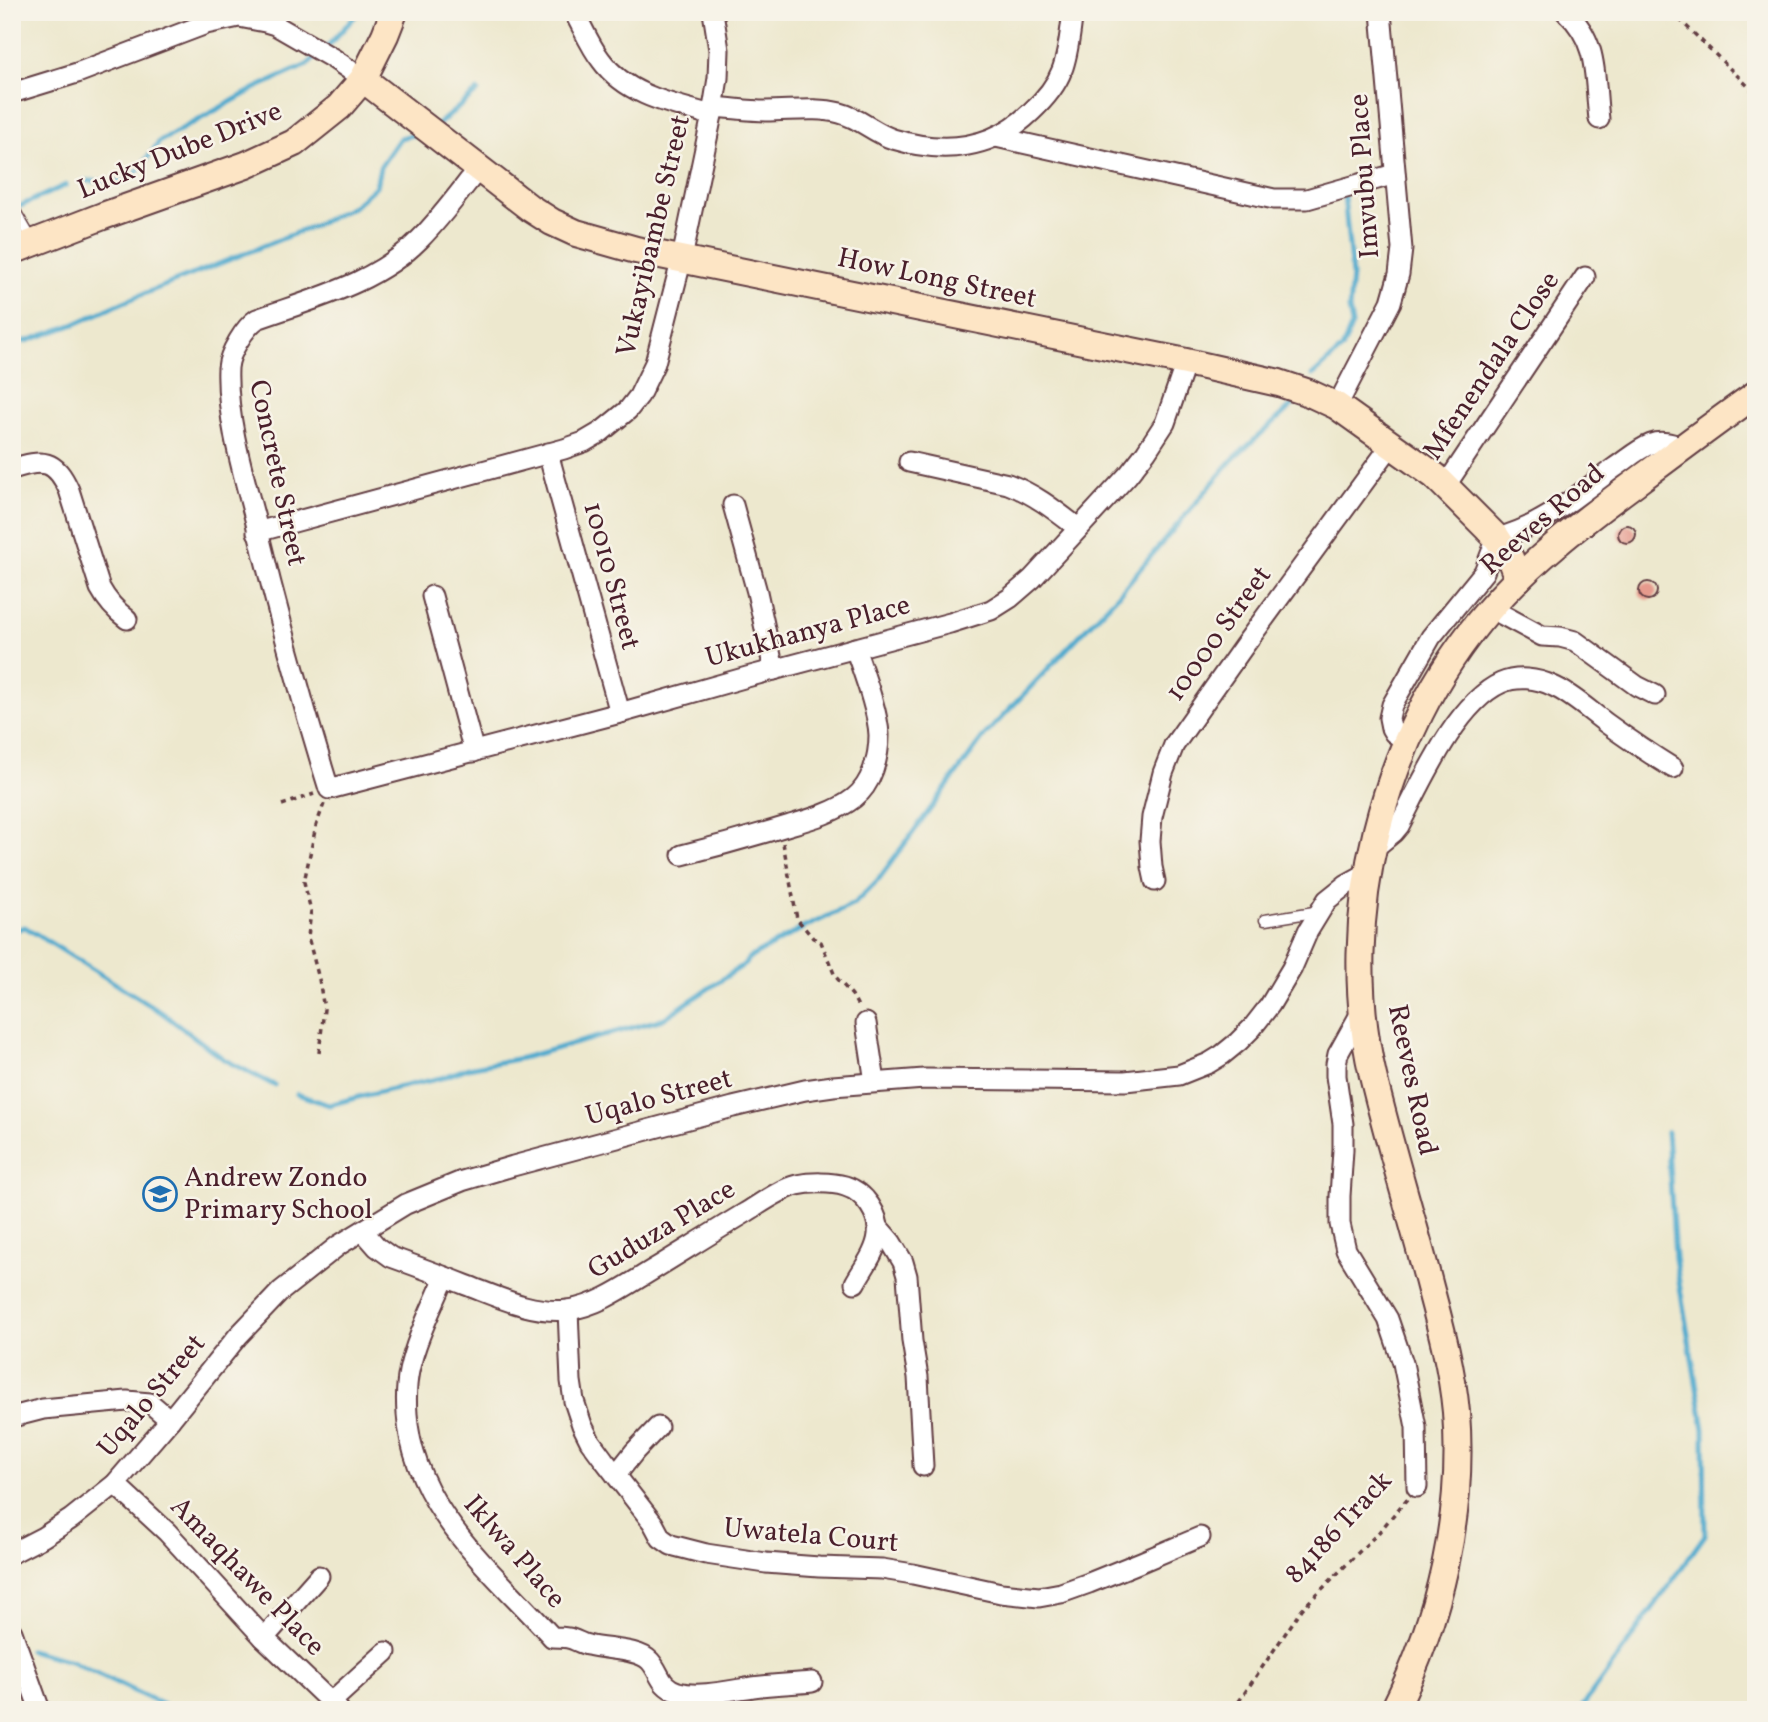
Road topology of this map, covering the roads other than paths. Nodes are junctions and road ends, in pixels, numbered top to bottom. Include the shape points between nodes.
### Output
1 (394, 12) edge
2 (574, 12) edge
3 (713, 12) edge
4 (1073, 12) edge
5 (1381, 12) edge
6 (1566, 12) edge
7 (363, 79) junction
8 (12, 93) edge
9 (713, 111) junction
10 (1599, 119) dead end
11 (996, 137) junction
12 (478, 169) junction
13 (1395, 174) junction
14 (12, 206) edge
15 (23, 247) edge
16 (682, 258) junction
17 (1585, 278) dead end
18 (1186, 362) junction
19 (1756, 394) edge
20 (1337, 406) junction
21 (1392, 444) junction
22 (1683, 447) junction
23 (548, 453) junction
24 (909, 462) dead end
25 (12, 469) edge
26 (1446, 485) junction
27 (733, 505) dead end
28 (1078, 528) junction
29 (257, 532) junction
30 (1497, 538) junction
31 (1518, 579) junction
32 (432, 596) dead end
33 (1490, 608) junction
34 (127, 620) dead end
35 (855, 648) junction
36 (774, 670) junction
37 (1655, 695) dead end
38 (620, 713) junction
39 (1407, 742) junction
40 (474, 752) junction
41 (1673, 768) dead end
42 (329, 789) joint
43 (682, 855) dead end
44 (1370, 861) junction
45 (1155, 880) dead end
46 (1320, 911) junction
47 (1265, 920) dead end
48 (1363, 1009) junction
49 (866, 1023) road end
50 (875, 1082) junction
51 (878, 1227) junction
52 (363, 1231) junction
53 (446, 1277) junction
54 (855, 1283) dead end
55 (568, 1310) junction
56 (12, 1417) edge
57 (170, 1420) junction
58 (658, 1427) dead end
59 (923, 1466) dead end
60 (616, 1475) junction
61 (115, 1484) junction
62 (1417, 1486) road end
63 (1200, 1536) dead end
64 (12, 1553) edge
65 (319, 1576) dead end
66 (12, 1632) edge
67 (264, 1638) junction
68 (386, 1652) dead end
69 (813, 1682) dead end
70 (335, 1706) edge
71 (40, 1710) edge
72 (1394, 1710) edge

1 - 7 street, Lucky Dube Drive
2 - 9 street via 600,60 626,84 654,98
3 - 9 street, Vukayibambe Street via 719,50
4 - 11 street via 1067,52 1053,86 1021,122
5 - 13 street, Imvubu Place
6 - 10 street via 1590,45
7 - 8 street via 275,25 239,18 206,24 77,74
7 - 12 street, How Long Street
7 - 15 street, Lucky Dube Drive via 339,107 294,143
9 - 11 street via 841,113 890,138 919,145 960,147
9 - 16 street, Vukayibambe Street
11 - 13 street via 1274,199 1307,199
12 - 16 street, How Long Street via 530,208 576,233
12 - 29 street, Concrete Street via 419,240 387,265 334,292 248,325 229,359 228,377
13 - 20 street, Imvubu Place via 1402,249 1399,274 1391,302
14 - 15 lane
16 - 18 street, How Long Street
16 - 23 street, Vukayibambe Street via 655,363 639,397 601,432
17 - 26 street, Mfenendala Close
18 - 20 street, How Long Street via 1297,388
18 - 28 street, Ukukhanya Place via 1155,440
19 - 22 street, Reeves Road
20 - 21 street, How Long Street
21 - 26 street, How Long Street
21 - 45 street, 10000 Street via 1174,745 1152,817
22 - 30 street via 1651,444 1543,521
22 - 31 street, Reeves Road via 1562,539
23 - 29 street, Vukayibambe Street
23 - 38 street, 10010 Street
24 - 28 street via 1024,489
25 - 34 street via 39,463 57,470 69,490 100,588
26 - 30 street, How Long Street
27 - 36 street
28 - 35 street, Ukukhanya Place via 1022,589 991,610
29 - 42 street, Concrete Street
30 - 31 street, How Long Street
30 - 39 street via 1484,572 1431,637 1392,705 1391,728
31 - 33 street, Reeves Road
32 - 40 street
33 - 37 street via 1542,636 1575,641
33 - 39 street, Reeves Road via 1453,657
35 - 36 street, Ukukhanya Place
35 - 43 street via 879,732 871,776 863,789 813,818
36 - 38 street, Ukukhanya Place
38 - 40 street, Ukukhanya Place
39 - 44 street, Reeves Road via 1388,791
40 - 42 street, Ukukhanya Place
41 - 44 street, Uqalo Street via 1554,686 1533,679 1508,680 1475,700 1450,733 1399,826
44 - 46 street, Uqalo Street
44 - 48 street, Reeves Road via 1364,901
46 - 47 lane
46 - 50 street, Uqalo Street via 1292,968 1252,1028 1222,1055 1179,1075 1125,1081
48 - 62 street, 84186 Track via 1336,1064 1343,1124 1340,1224 1348,1255 1388,1319 1403,1363 1416,1427
48 - 72 street, Reeves Road via 1372,1071 1443,1336 1456,1414 1456,1496 1447,1556 1423,1644
49 - 50 street
50 - 52 street, Uqalo Street via 774,1097 513,1166 406,1204
51 - 54 street via 873,1253
51 - 55 street, Guduza Place via 873,1210 853,1190 796,1185 603,1300
51 - 59 street, Guduza Place via 903,1262 907,1276
52 - 53 street, Guduza Place via 391,1257
52 - 57 street, Uqalo Street via 339,1245 262,1309
53 - 55 street, Guduza Place via 517,1304
53 - 69 street, Iklwa Place via 409,1369 408,1427 429,1493 479,1560 552,1637 644,1657 667,1686 678,1692
55 - 60 street, Uwatela Court via 574,1401 590,1441
56 - 57 street via 43,1409 127,1401 150,1403
57 - 61 street, Uqalo Street
58 - 60 street
60 - 63 street, Uwatela Court via 661,1538 671,1545 766,1563 882,1569 1039,1597 1060,1593
61 - 64 street, Uqalo Street via 71,1519
61 - 67 street, Amaqhawe Place via 167,1532
65 - 67 street
66 - 71 street
67 - 70 street, Amaqhawe Place
68 - 70 street

